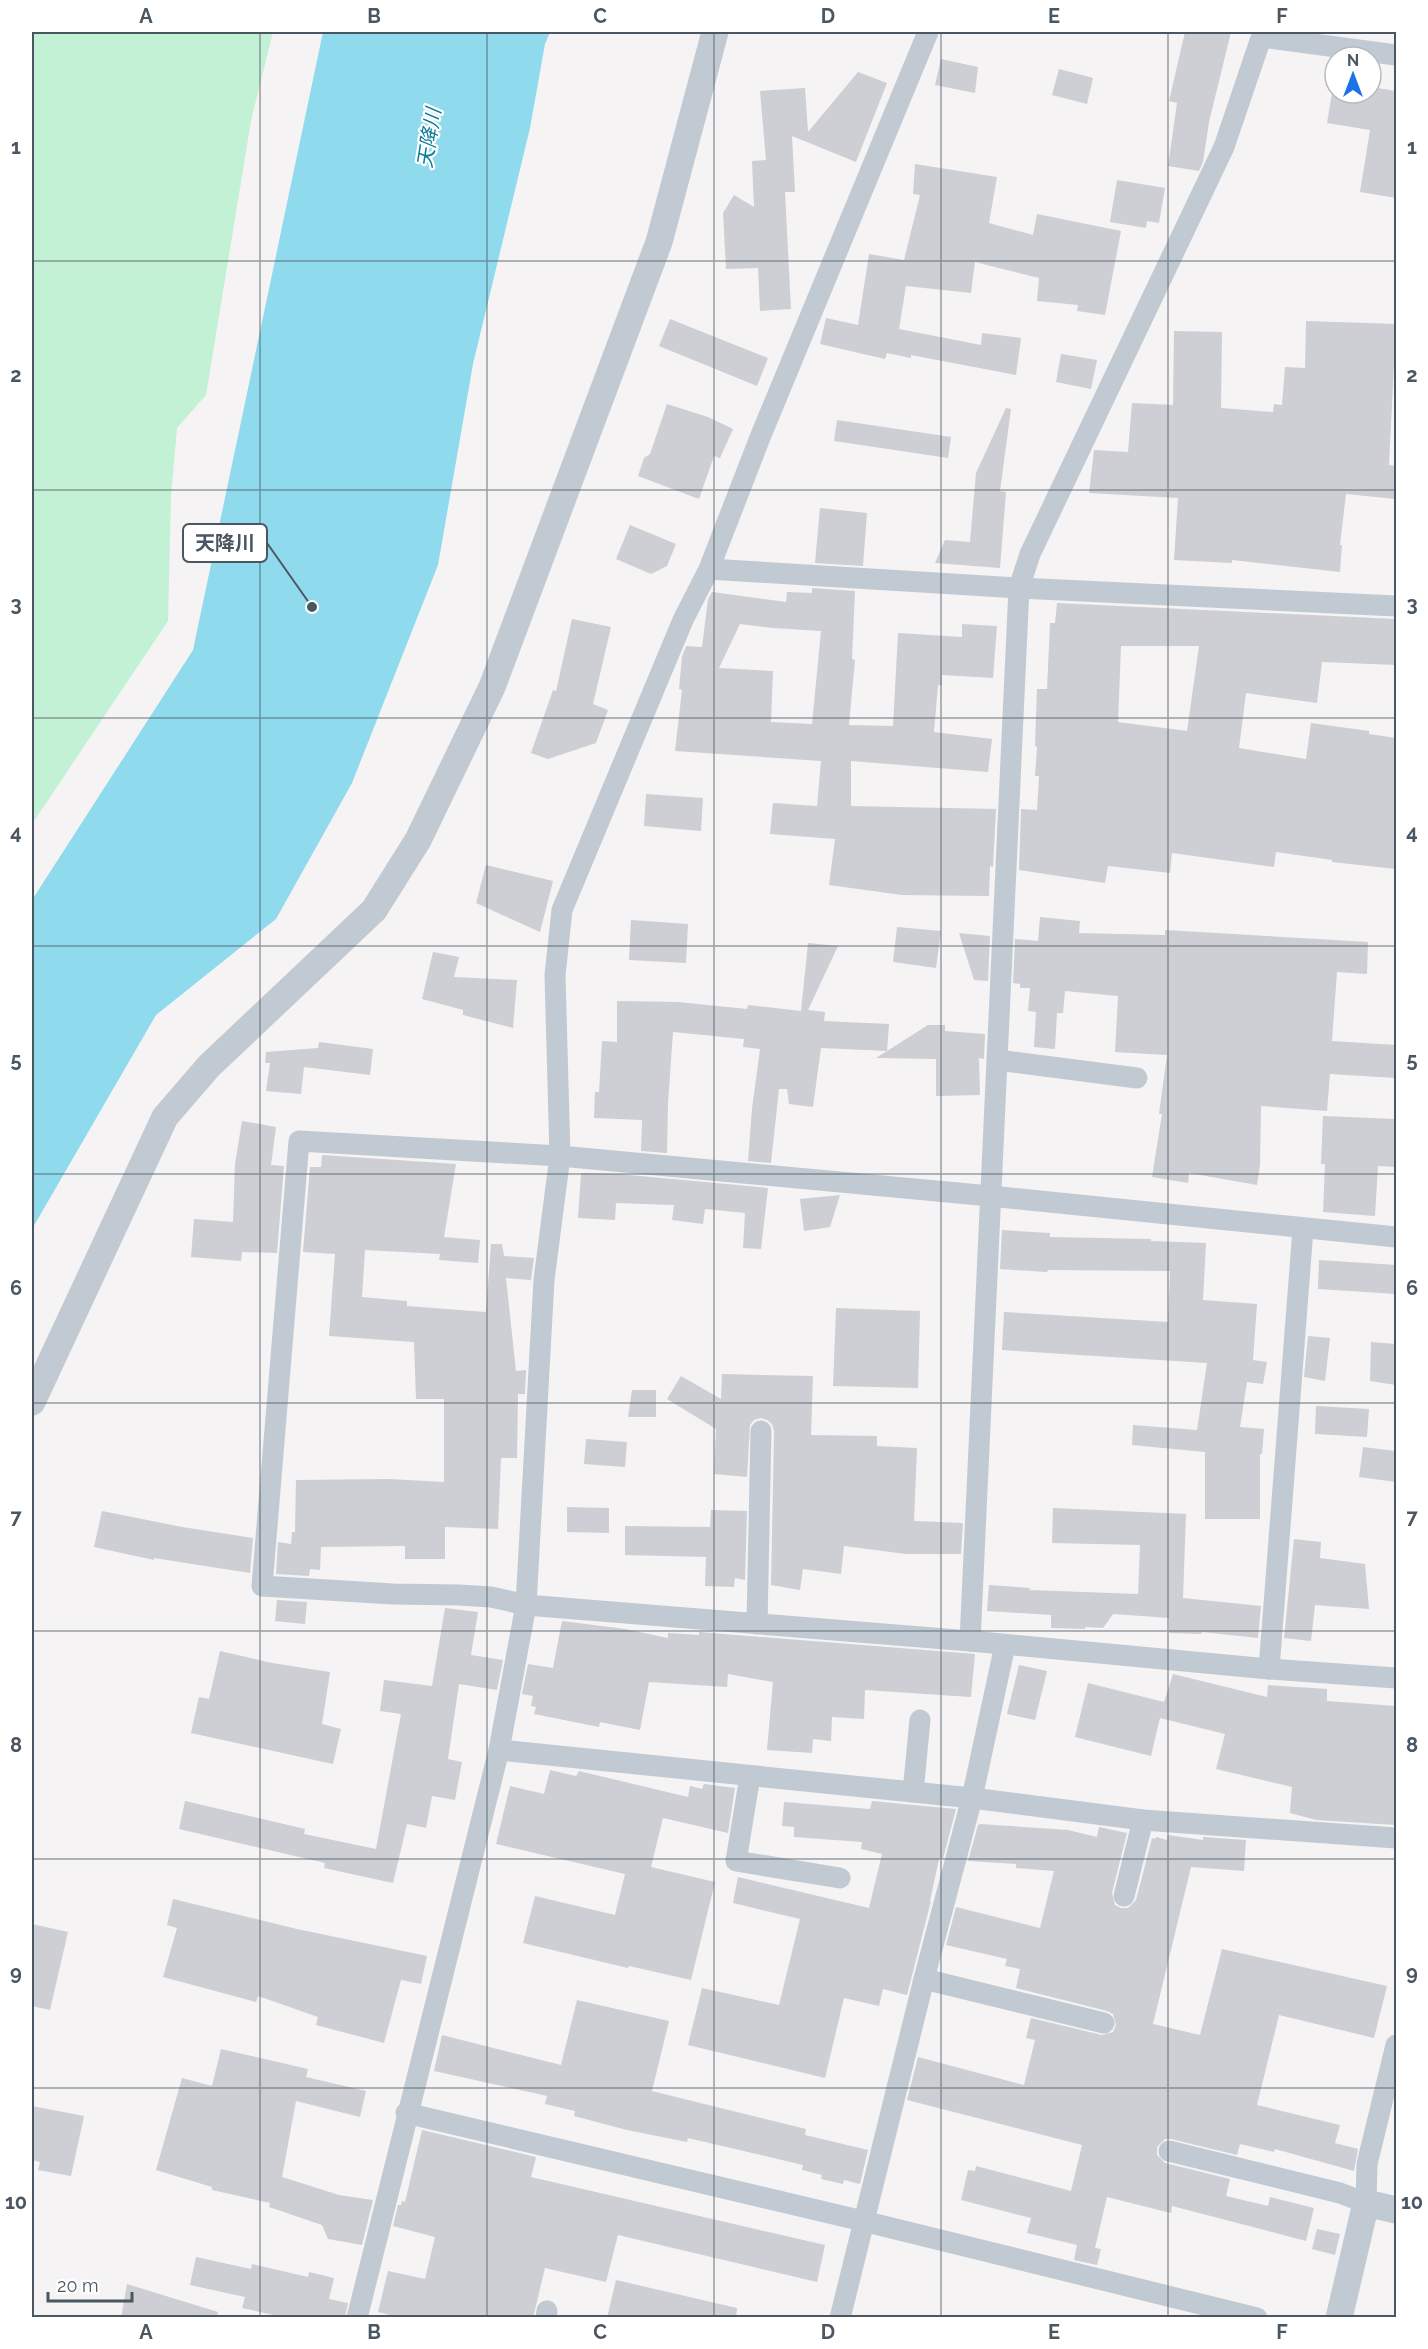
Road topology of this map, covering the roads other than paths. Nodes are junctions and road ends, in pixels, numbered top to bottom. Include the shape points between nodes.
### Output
1 (715, 32) edge
2 (928, 32) edge
3 (1262, 34) edge
4 (1396, 55) edge
5 (709, 569) junction
6 (1019, 588) junction
7 (1396, 606) edge
8 (997, 1060) junction
9 (1137, 1078) dead end
10 (560, 1156) junction
11 (990, 1196) junction
12 (1303, 1229) junction
13 (1396, 1237) edge
14 (32, 1402) edge
15 (761, 1431) dead end
16 (526, 1605) junction
17 (757, 1624) junction
18 (970, 1641) junction
19 (1005, 1645) junction
20 (1269, 1669) junction
21 (1396, 1678) edge
22 (920, 1720) dead end
23 (499, 1750) junction
24 (750, 1776) junction
25 (913, 1792) junction
26 (972, 1798) junction
27 (1143, 1820) junction
28 (1396, 1838) edge
29 (840, 1878) dead end
30 (1124, 1896) dead end
31 (924, 1979) junction
32 (1104, 2023) dead end
33 (1396, 2044) edge
34 (406, 2113) junction
35 (1169, 2151) dead end
36 (1366, 2203) junction
37 (1396, 2210) edge
38 (863, 2221) junction
39 (357, 2318) edge
40 (840, 2318) edge
41 (1257, 2318) edge
42 (1339, 2318) edge

1 - 14 street via 659,242 492,687 418,840 374,910 209,1066 165,1117
2 - 5 street
3 - 4 street
3 - 6 street via 1224,147 1030,554
5 - 6 street
5 - 10 street via 683,620 562,910 555,975
6 - 7 street
6 - 8 street
8 - 9 street
8 - 11 street
10 - 11 street
10 - 16 street via 544,1280
10 - 16 street via 299,1141 262,1586 491,1597
11 - 12 street
11 - 18 street
12 - 13 street
12 - 20 street
15 - 17 street
16 - 17 street
16 - 23 street
17 - 18 street
18 - 19 street
19 - 20 street
19 - 26 street
20 - 21 street
22 - 25 street
23 - 24 street
23 - 34 street
24 - 25 street
24 - 29 street via 736,1861
25 - 26 street
26 - 27 street
26 - 31 street
27 - 28 street
27 - 30 street
31 - 32 street
31 - 38 street
33 - 36 street via 1367,2164
34 - 38 street
34 - 39 street
35 - 36 street via 1340,2193
36 - 37 street
36 - 42 street
38 - 40 street
38 - 41 street

